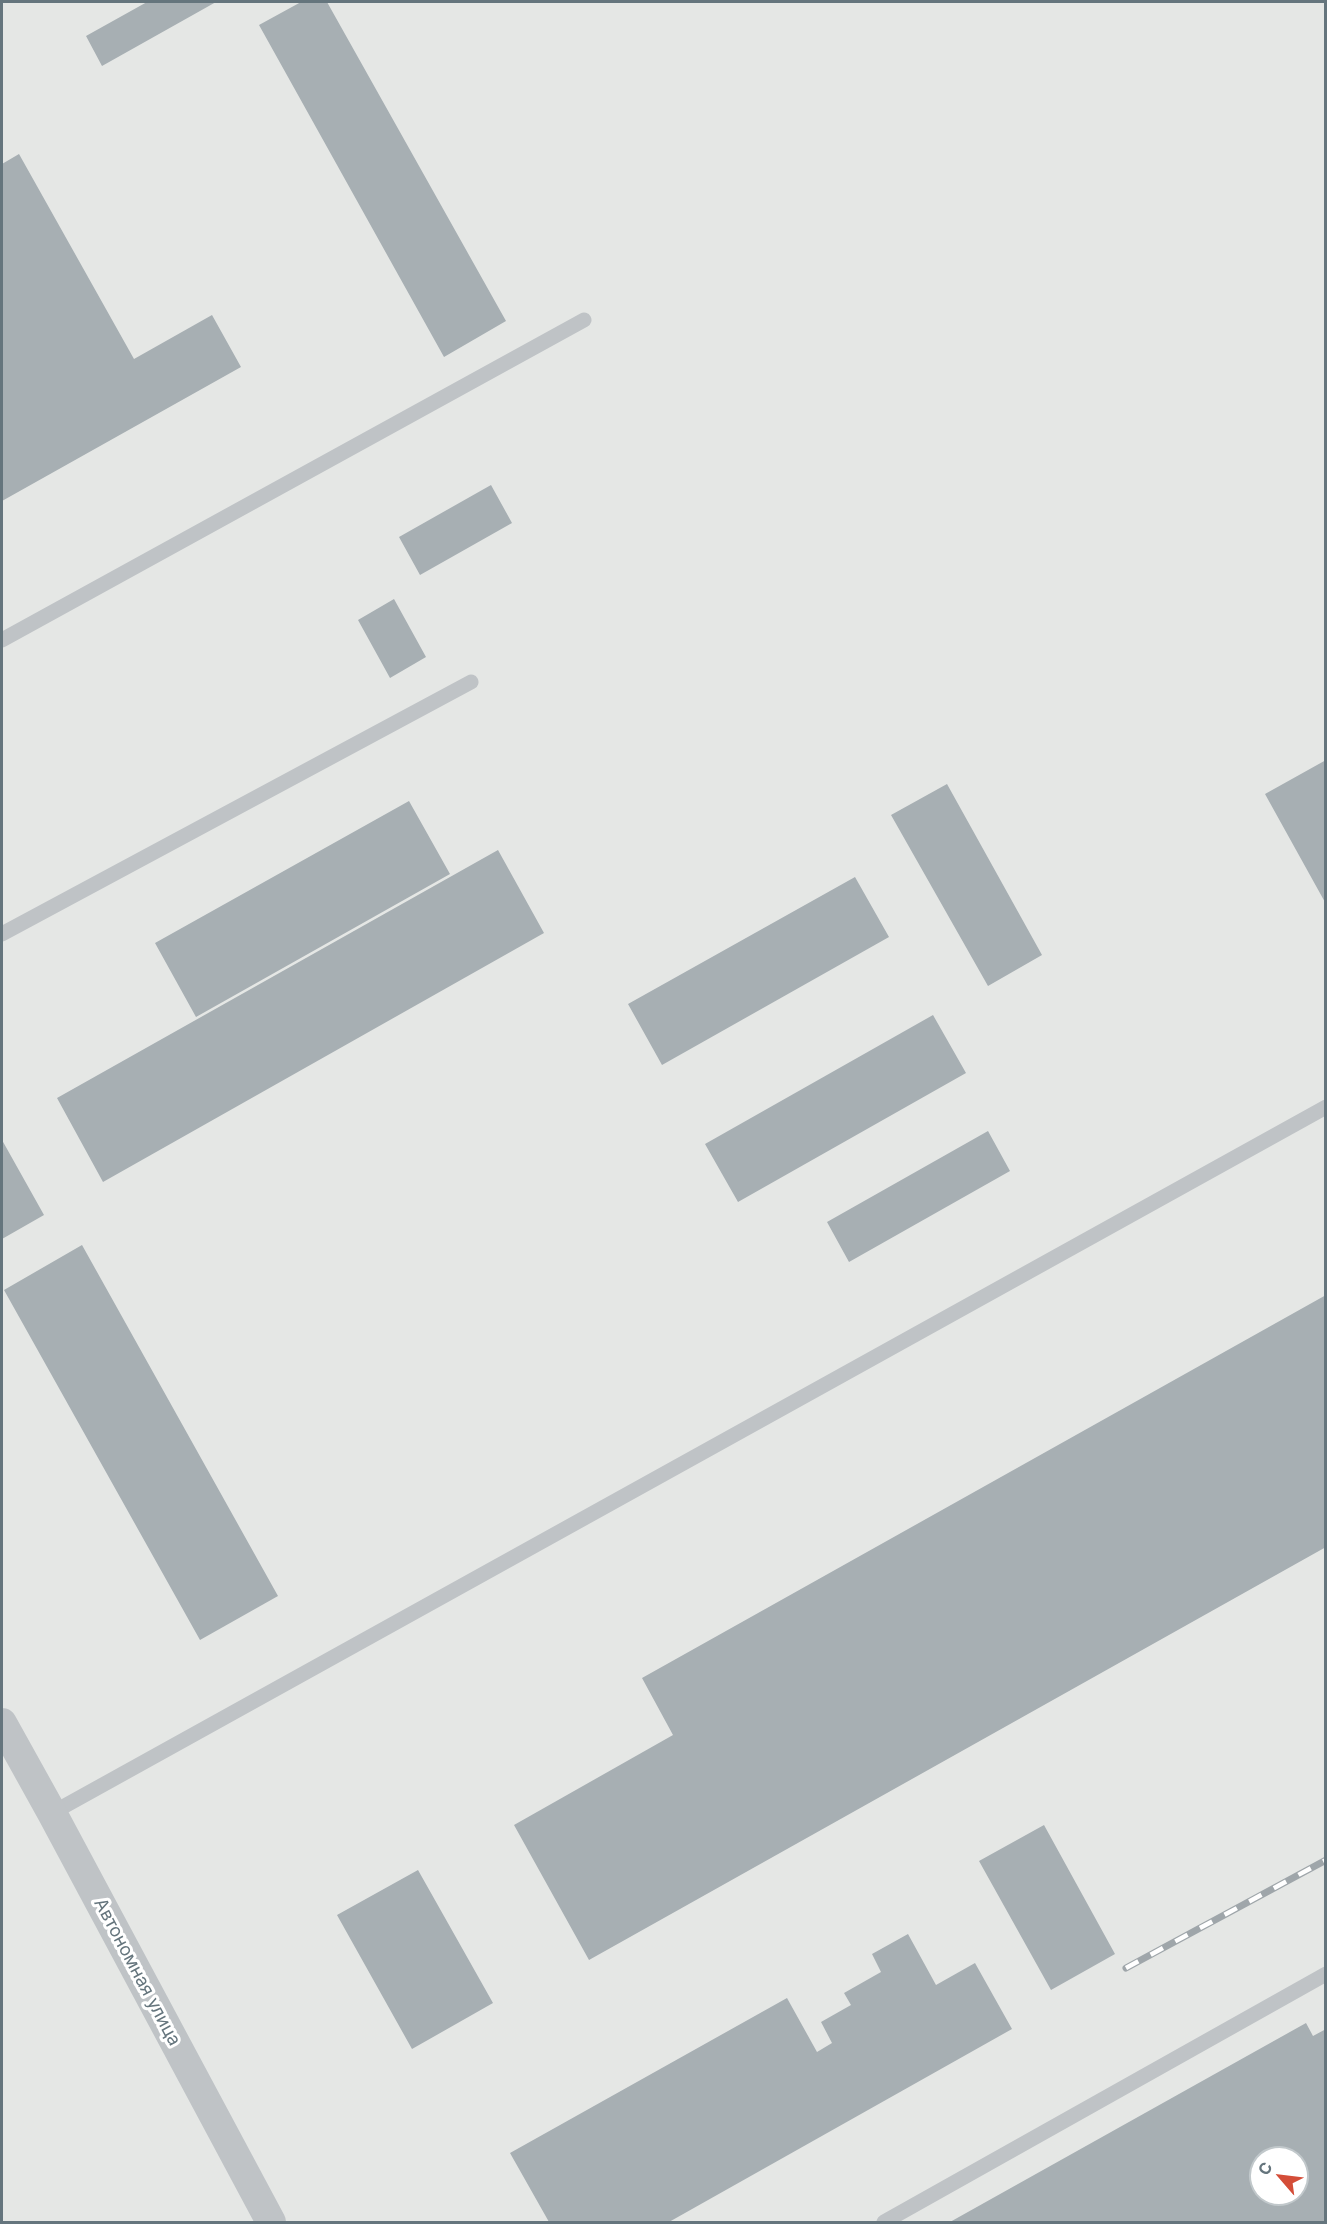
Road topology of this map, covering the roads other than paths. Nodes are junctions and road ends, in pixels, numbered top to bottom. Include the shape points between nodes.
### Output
1 (584, 320) dead end
2 (2, 640) edge
3 (471, 682) dead end
4 (2, 934) edge
5 (1326, 1107) edge
6 (2, 1724) edge
7 (52, 1813) junction
8 (1326, 1974) edge
9 (271, 2223) edge
10 (884, 2223) edge

1 - 2 lane
3 - 4 lane
5 - 7 lane
6 - 7 street, Автономная улица
7 - 9 street, Автономная улица
8 - 10 lane

